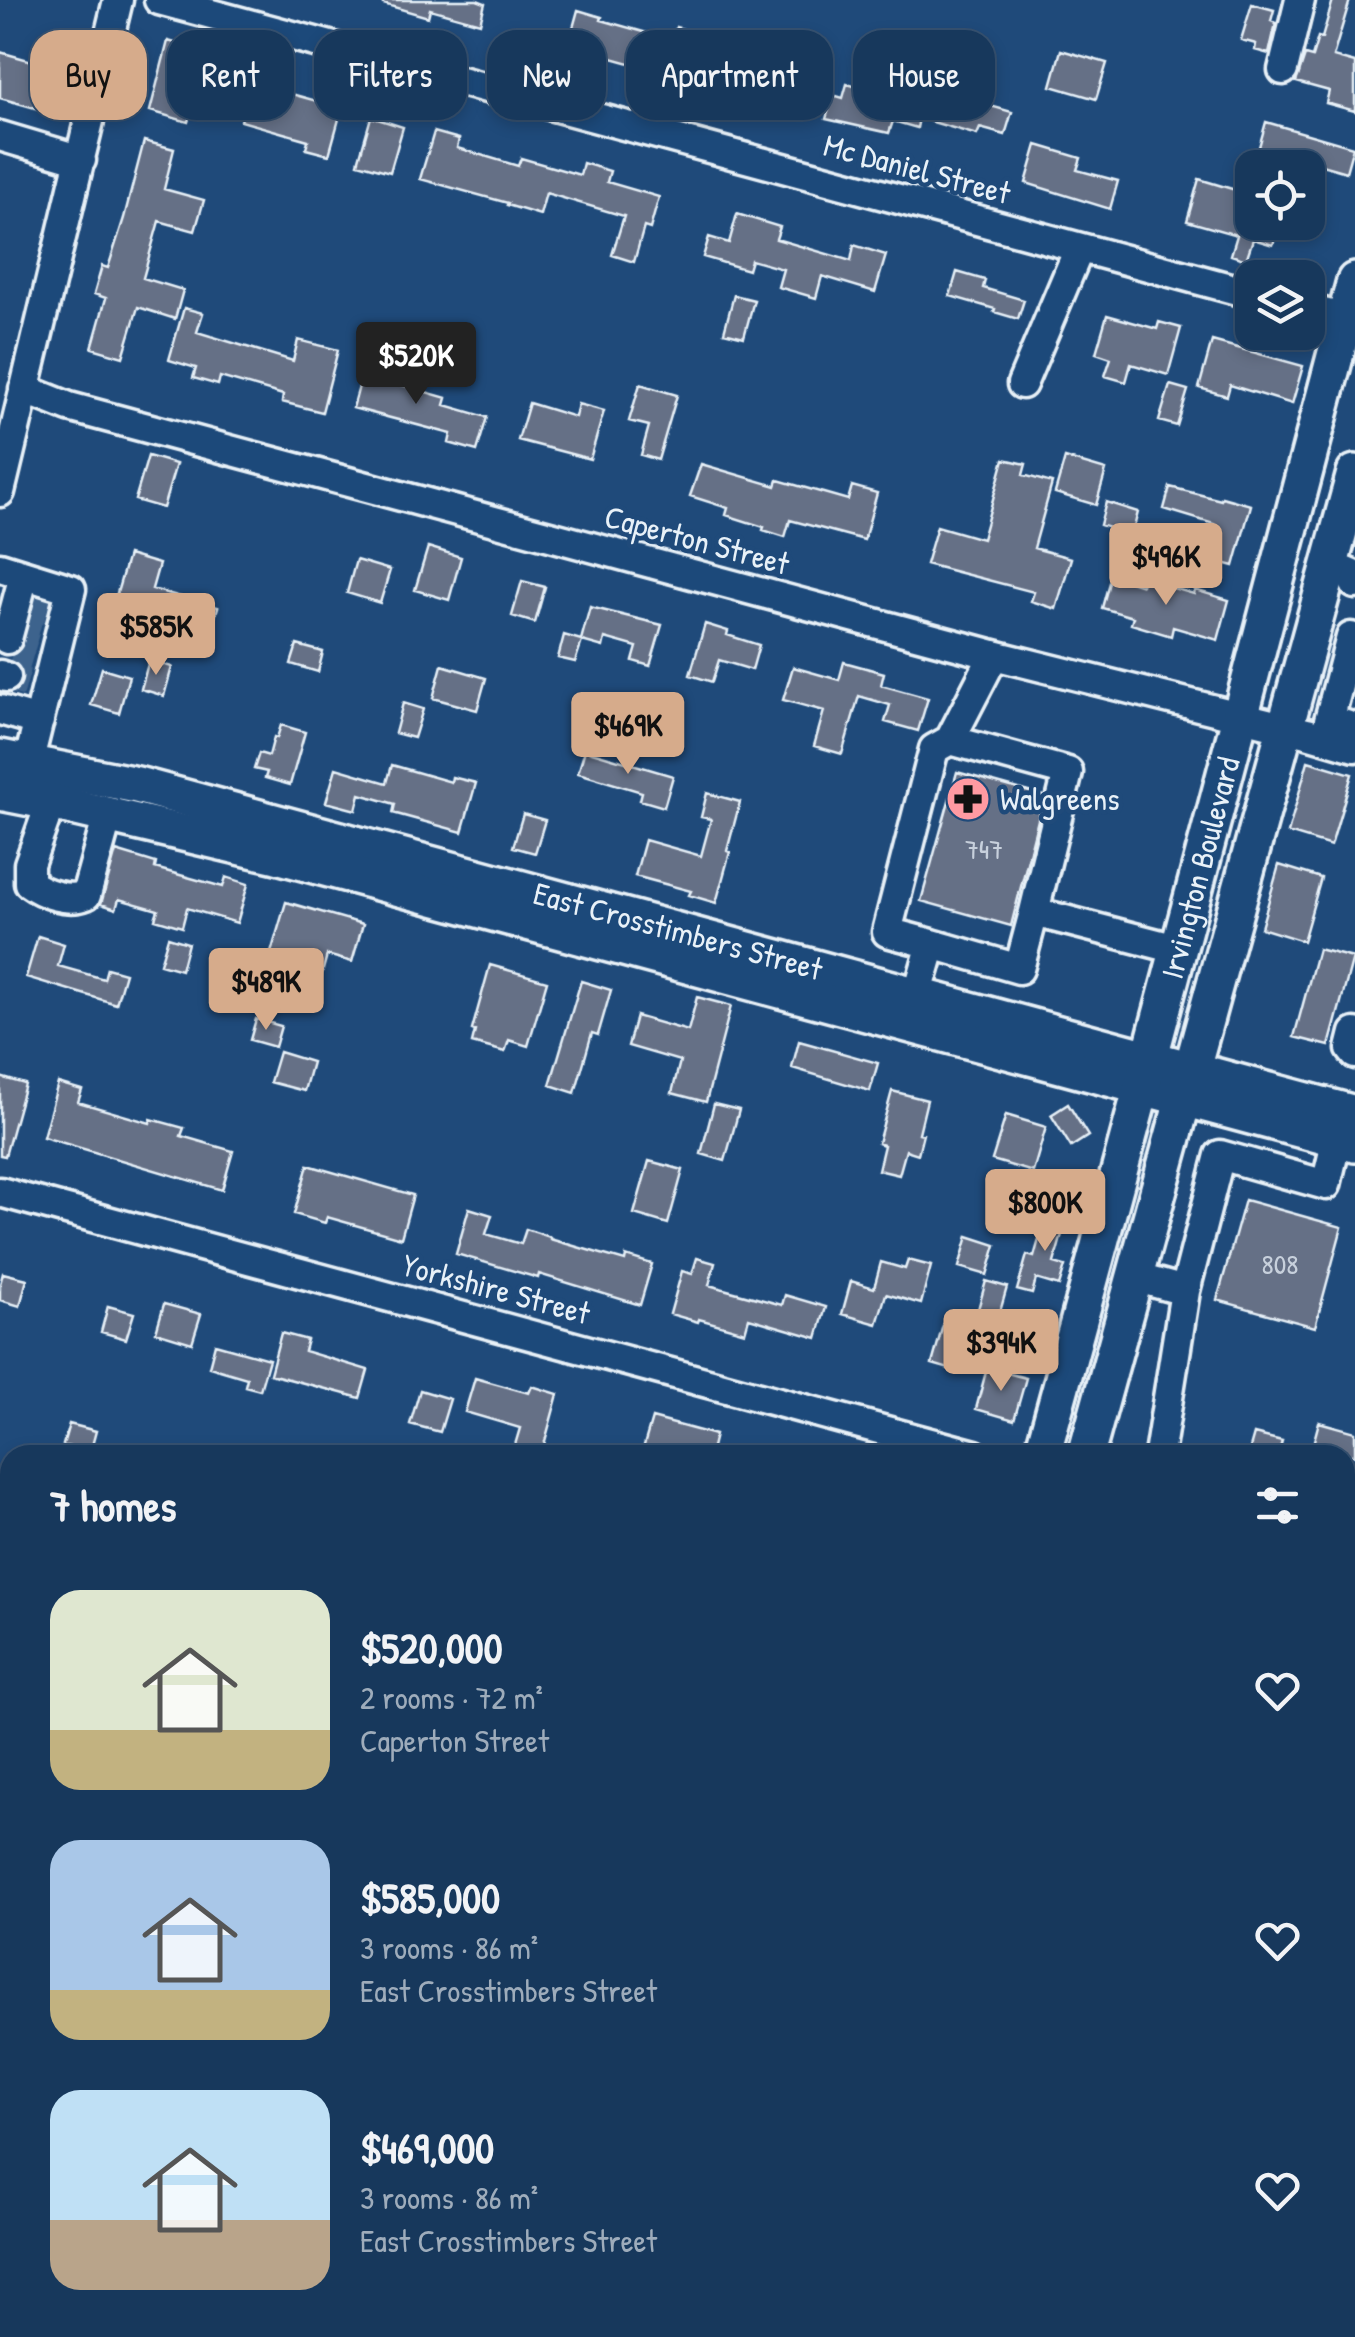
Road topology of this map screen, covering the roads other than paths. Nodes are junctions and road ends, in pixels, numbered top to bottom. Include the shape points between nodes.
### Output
1 (118, 0) edge
2 (159, 0) edge
3 (1300, 0) edge
4 (1282, 70) dead end
5 (0, 136) edge
6 (81, 160) junction
7 (1079, 249) junction
8 (1355, 282) edge
9 (1235, 290) edge
10 (1325, 313) edge
11 (1350, 320) edge
12 (1022, 384) dead end
13 (24, 389) junction
14 (1355, 473) edge
15 (0, 492) edge
16 (12, 571) edge
17 (1342, 575) edge
18 (1351, 639) edge
19 (25, 644) edge
20 (1306, 650) junction
21 (994, 656) junction
22 (0, 710) edge
23 (1239, 717) junction
24 (38, 721) junction
25 (1285, 728) junction
26 (1355, 728) edge
27 (950, 740) junction
28 (1355, 748) edge
29 (14, 761) edge
30 (0, 792) edge
31 (51, 802) junction
32 (108, 815) junction
33 (280, 840) junction
34 (1034, 912) junction
35 (932, 944) junction
36 (1177, 949) junction
37 (917, 1006) junction
38 (1355, 1033) edge
39 (1355, 1054) edge
40 (1147, 1073) junction
41 (1187, 1083) junction
42 (1351, 1121) edge
43 (0, 1192) edge
44 (1094, 1267) junction
45 (1134, 1277) junction
46 (1185, 1291) junction
47 (938, 1445) edge
48 (1045, 1445) edge
49 (1089, 1445) edge
50 (1161, 1445) edge

1 - 6 street
2 - 7 street, Mc Daniel Street
3 - 4 street
5 - 6 street
6 - 13 street
7 - 9 street, Mc Daniel Street
7 - 12 street
8 - 11 main road, Irvington Boulevard
10 - 11 street
11 - 23 main road, Irvington Boulevard
13 - 15 street
13 - 21 street, Caperton Street via 69,408
14 - 17 main road, Irvington Boulevard
16 - 19 street
16 - 19 street via 70,589
17 - 20 main road, Irvington Boulevard
18 - 20 street
18 - 26 street via 1328,720
19 - 24 street
20 - 25 main road, Irvington Boulevard
21 - 23 street, Caperton Street
21 - 27 street
22 - 24 street
23 - 25 street, Caperton Street
23 - 36 main road, Irvington Boulevard
24 - 29 street
25 - 28 street, Caperton Street
25 - 41 main road, Irvington Boulevard
27 - 34 street via 1068,772
27 - 35 street via 934,749 888,932
29 - 33 main road, East Crosstimbers Street via 137,786
30 - 31 main road, East Crosstimbers Street
31 - 32 main road, East Crosstimbers Street
31 - 32 street via 29,864 28,884 41,892 86,896
32 - 33 main road, East Crosstimbers Street
33 - 37 main road, East Crosstimbers Street
34 - 35 street via 1019,969
34 - 36 street
35 - 37 street
36 - 40 main road, Irvington Boulevard
37 - 40 main road, East Crosstimbers Street
38 - 39 street
40 - 41 main road, East Crosstimbers Street
40 - 44 main road, Irvington Boulevard
41 - 42 main road, East Crosstimbers Street
41 - 45 main road, Irvington Boulevard
42 - 46 street via 1326,1185 1220,1156
43 - 47 street, Yorkshire Street
44 - 45 main road
44 - 48 main road, Irvington Boulevard
45 - 46 street
45 - 49 main road, Irvington Boulevard
46 - 50 street

